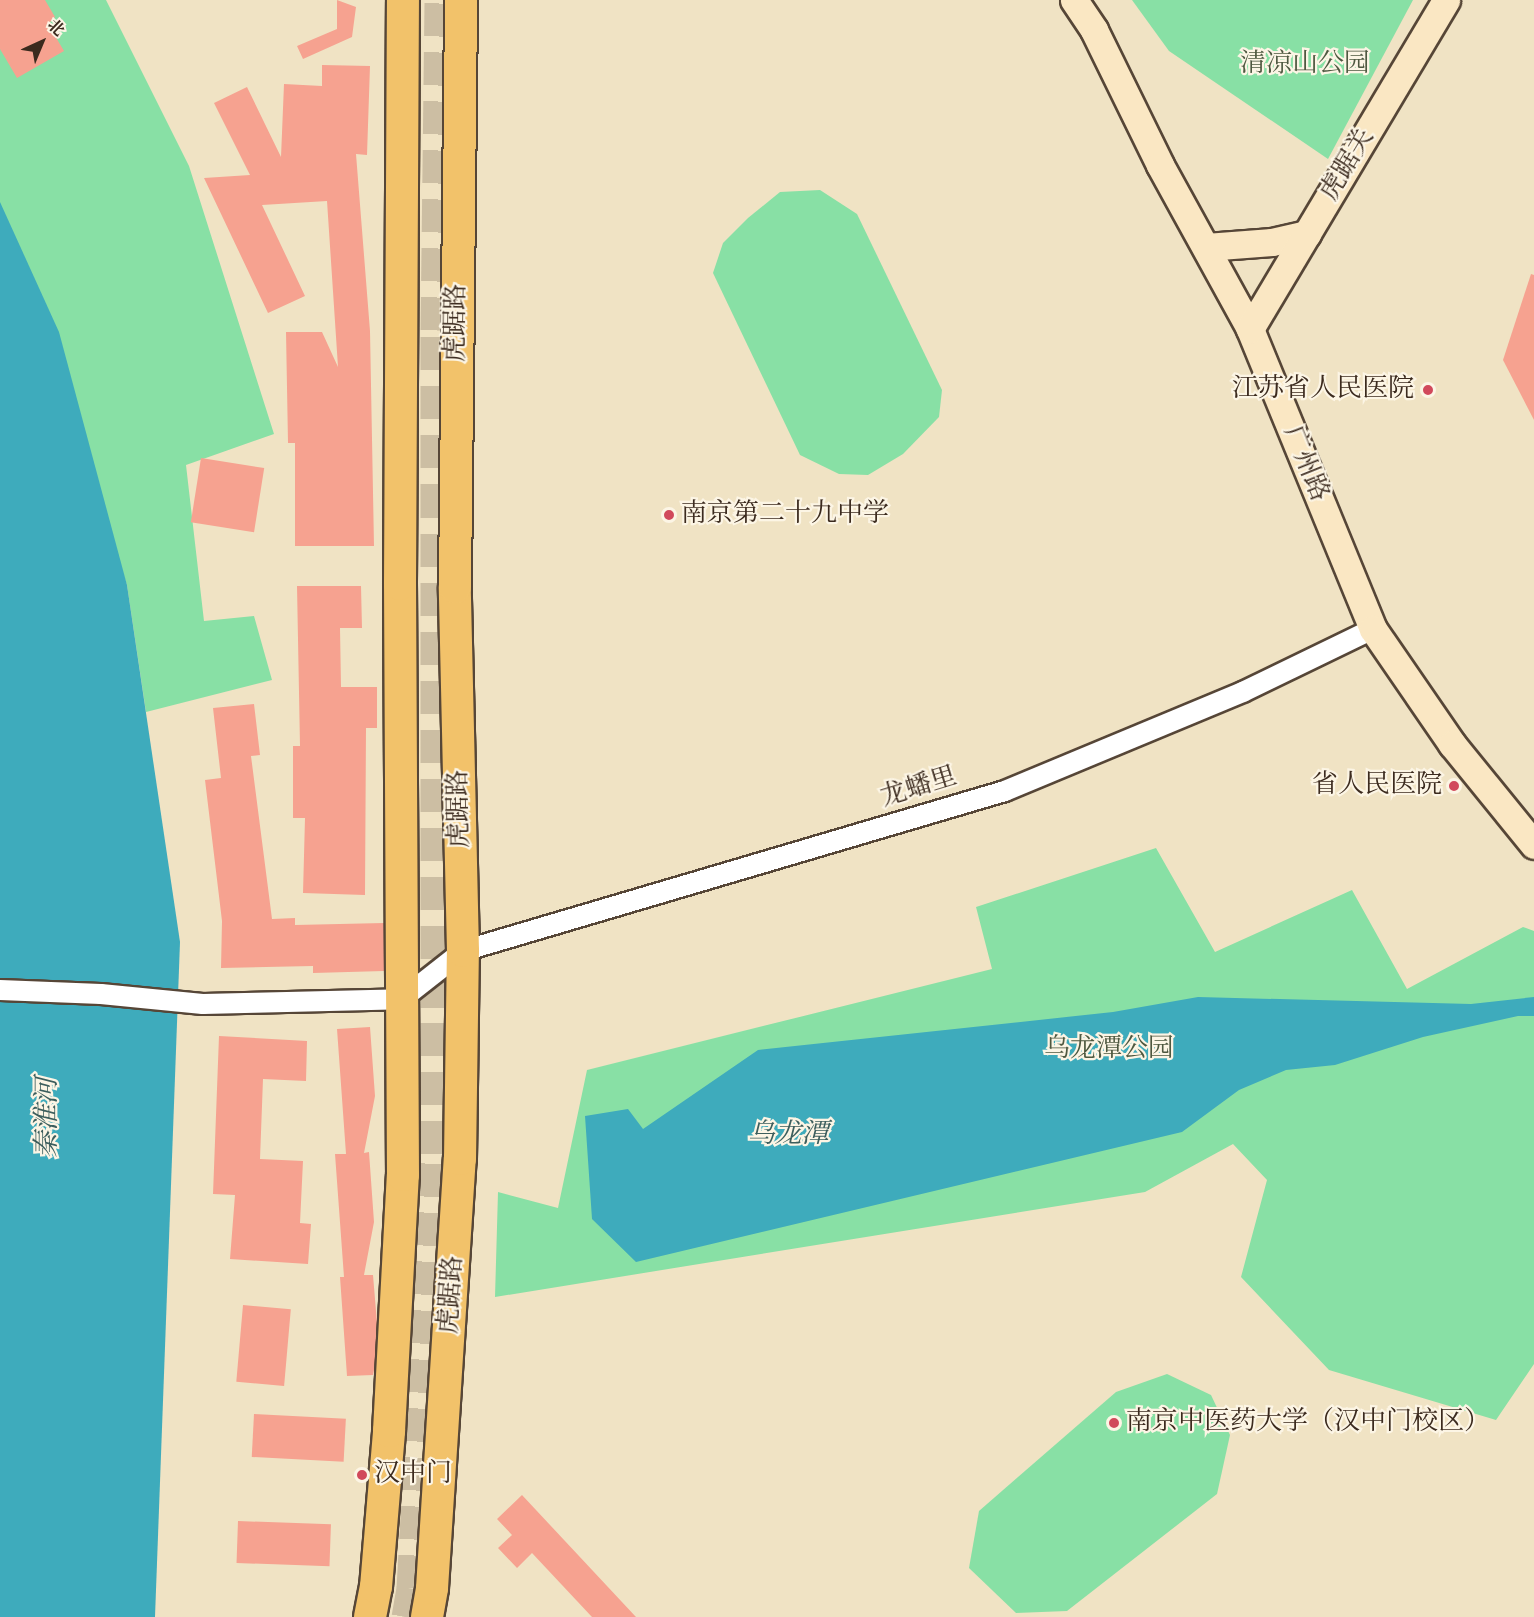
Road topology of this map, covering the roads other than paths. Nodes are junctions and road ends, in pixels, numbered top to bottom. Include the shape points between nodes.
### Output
1 (403, 0) edge
2 (461, 0) edge
3 (1074, 0) edge
4 (1446, 0) edge
5 (1307, 234) junction
6 (1206, 247) junction
7 (1250, 329) junction
8 (1373, 629) junction
9 (1534, 845) edge
10 (463, 951) junction
11 (0, 990) edge
12 (402, 999) junction
13 (370, 1617) edge
14 (427, 1617) edge

1 - 12 main road
2 - 10 main road, 虎踞路 via 455,587
3 - 6 main road, 广州路 via 1094,30 1160,165
4 - 5 main road, 虎踞关
5 - 6 main road via 1272,242
5 - 7 main road, 虎踞关
6 - 7 main road, 广州路
7 - 8 main road, 广州路
8 - 9 main road, 广州路 via 1452,744
8 - 10 street, 龙蟠里 via 1243,692 1005,791
10 - 12 street
10 - 14 main road, 虎踞路 via 460,1159 433,1576
11 - 12 street via 203,1004
12 - 13 main road via 403,1175 389,1431

